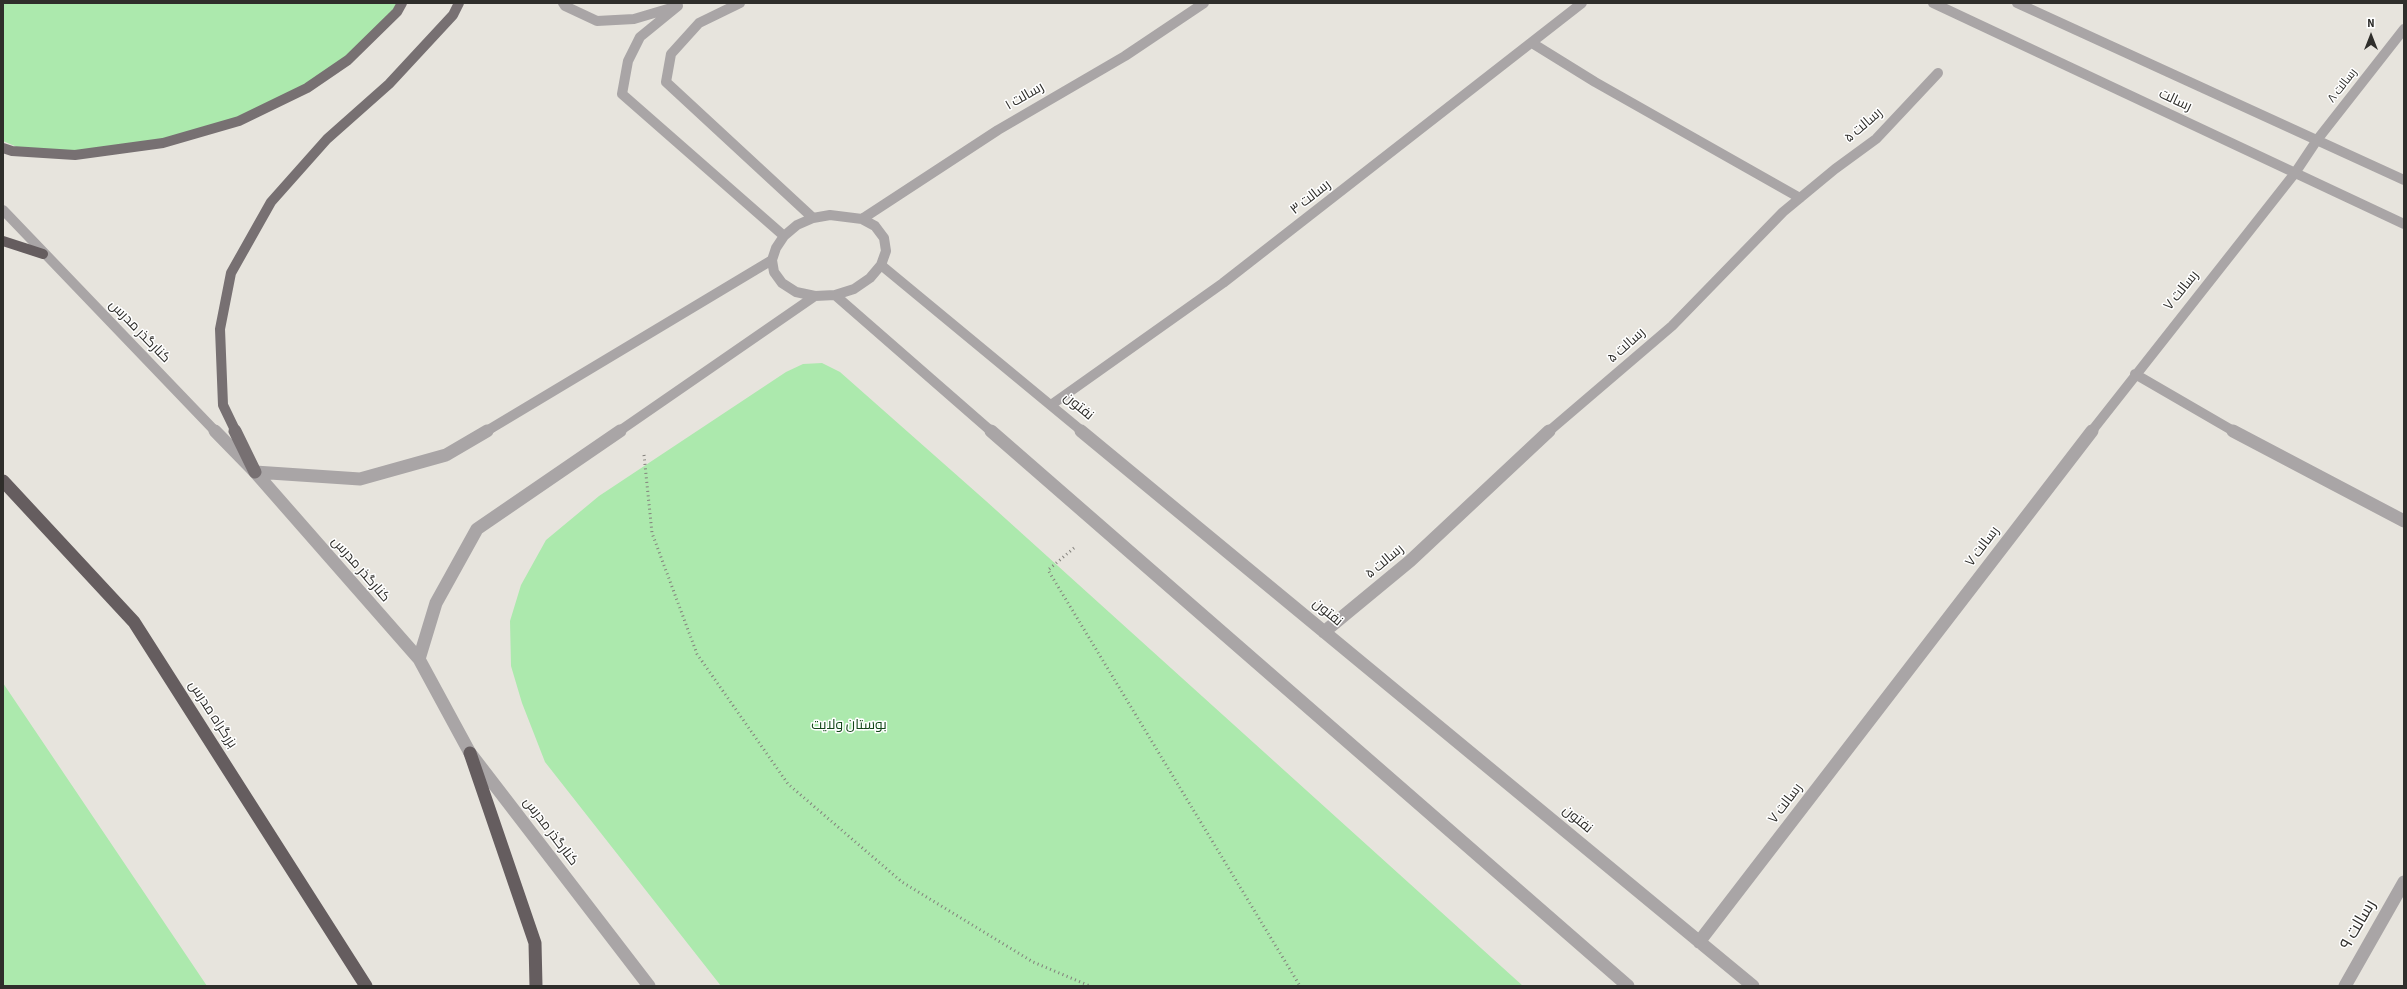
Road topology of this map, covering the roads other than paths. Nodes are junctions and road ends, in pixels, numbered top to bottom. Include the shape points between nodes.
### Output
1 (402, 3) edge
2 (459, 3) edge
3 (563, 3) edge
4 (740, 3) edge
5 (1204, 3) edge
6 (1582, 3) edge
7 (1933, 3) edge
8 (2017, 3) edge
9 (681, 4) edge
10 (2404, 29) edge
11 (1532, 42) junction
12 (1938, 73) dead end
13 (2317, 140) junction
14 (3, 148) edge
15 (2295, 173) junction
16 (2404, 180) edge
17 (1800, 198) junction
18 (3, 210) edge
19 (812, 218) junction
20 (862, 219) junction
21 (2404, 224) edge
22 (784, 236) junction
23 (3, 241) edge
24 (43, 254) junction
25 (772, 260) junction
26 (881, 266) junction
27 (835, 295) junction
28 (815, 296) junction
29 (2134, 374) junction
30 (1051, 405) junction
31 (255, 472) junction
32 (3, 481) edge
33 (2404, 521) edge
34 (1324, 632) junction
35 (419, 659) junction
36 (470, 753) junction
37 (2404, 882) edge
38 (1699, 942) junction
39 (366, 986) edge
40 (536, 986) edge
41 (649, 986) edge
42 (1628, 986) edge
43 (1753, 986) edge
44 (2345, 986) edge

1 - 14 main road via 397,12 348,60 306,88 239,121 163,143 75,155 12,151
2 - 31 main road via 453,15 394,79 327,139 271,202 231,274 220,329 222,405
3 - 9 street via 597,21 634,20
4 - 19 street via 699,23 670,54 666,82
5 - 20 street, رسالت ۱ via 1126,56 998,130
6 - 11 street, رسالت ۳
7 - 15 street, رسالت
8 - 13 street, رسالت
9 - 22 street via 640,37 628,60 622,94
10 - 13 street, رسالت ۸
11 - 17 street via 1595,82
11 - 30 street, رسالت ۳ via 1223,283
12 - 17 street, رسالت ۵ via 1876,139 1834,168
13 - 15 street, رسالت ۸
13 - 16 street, رسالت
15 - 21 street, رسالت
15 - 29 street, رسالت ۷
17 - 34 street, رسالت ۵ via 1782,212 1672,326 1552,428 1410,561
18 - 24 street, کنارگذر مدرس
19 - 20 street via 830,215
19 - 22 street
20 - 26 street via 875,226 884,238 886,251
22 - 25 street
23 - 24 highway
24 - 31 street, کنارگذر مدرس
25 - 28 street via 774,272 782,283 796,292
25 - 31 street via 446,455 360,479
26 - 27 street via 870,278 854,289
26 - 30 street, نفتون
27 - 28 street
27 - 42 street
28 - 35 street via 477,529 436,603
29 - 33 street via 2206,417
29 - 38 street, رسالت ۷
30 - 34 street, نفتون
31 - 35 street, کنارگذر مدرس
32 - 39 highway, بزرگراه مدرس via 134,622
34 - 38 street, نفتون
35 - 36 street, کنارگذر مدرس
36 - 40 highway via 535,943
36 - 41 street, کنارگذر مدرس
37 - 44 street, رسالت ۹
38 - 43 street, نفتون

